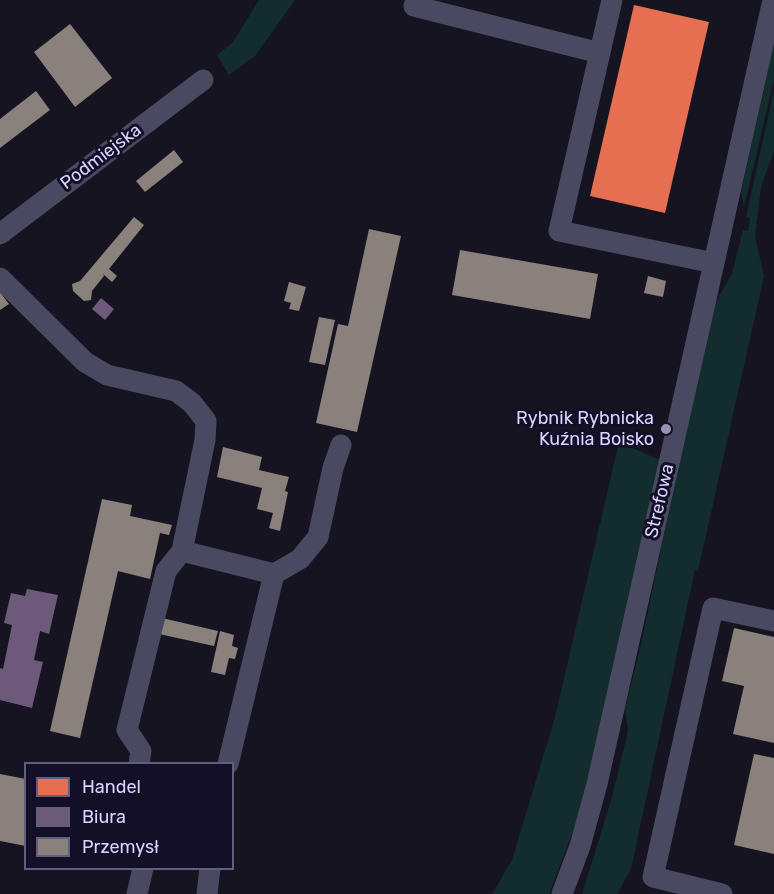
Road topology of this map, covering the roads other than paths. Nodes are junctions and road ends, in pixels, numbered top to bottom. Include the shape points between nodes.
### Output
1 (612, 0) edge
2 (773, 0) edge
3 (414, 6) dead end
4 (600, 53) junction
5 (203, 80) dead end
6 (0, 234) edge
7 (714, 263) junction
8 (0, 278) edge
9 (341, 445) dead end
10 (182, 551) junction
11 (274, 574) junction
12 (774, 621) edge
13 (139, 762) edge
14 (228, 762) edge
15 (143, 870) edge
16 (210, 870) edge
17 (137, 894) edge
18 (207, 894) edge
19 (562, 894) edge
20 (722, 894) edge

1 - 4 street
2 - 7 street, Strefowa
3 - 4 street
4 - 7 street via 560,231
5 - 6 street, Podmiejska
7 - 19 street, Strefowa via 597,784
8 - 10 street via 85,362 107,375 176,392 192,403 206,421
9 - 11 street via 318,537 300,559
10 - 11 street
10 - 13 street via 166,571 127,730 141,751
11 - 14 street
12 - 20 street via 713,608 653,877
15 - 17 street
16 - 18 street

